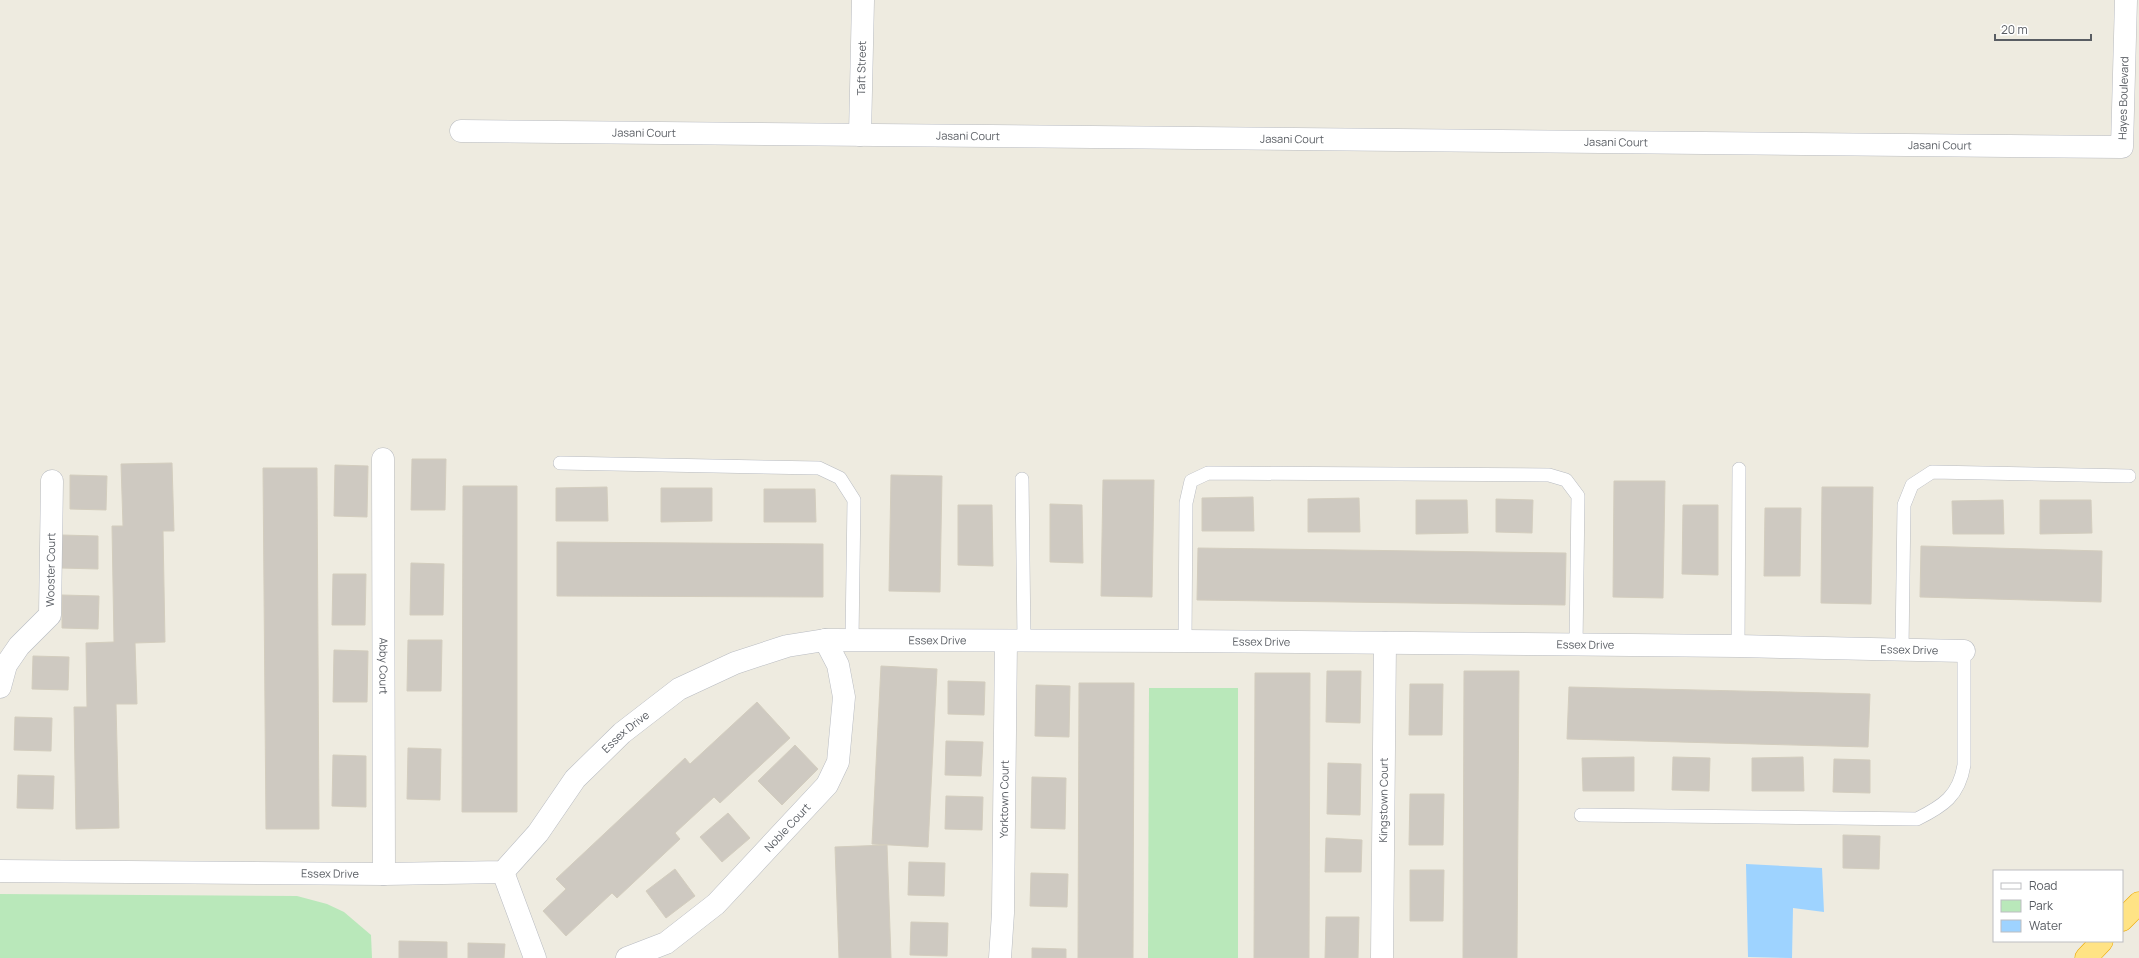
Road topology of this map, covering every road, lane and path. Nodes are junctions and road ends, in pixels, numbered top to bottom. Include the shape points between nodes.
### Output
1 (864, 0) edge
2 (2126, 0) edge
3 (461, 131) dead end
4 (860, 135) junction
5 (2122, 147) joint
6 (383, 459) dead end
7 (560, 463) dead end
8 (1739, 469) dead end
9 (2129, 476) dead end
10 (1022, 479) dead end
11 (52, 482) dead end
12 (852, 639) junction
13 (825, 640) junction
14 (1015, 641) junction
15 (1185, 641) junction
16 (1385, 643) junction
17 (1576, 646) junction
18 (1738, 646) junction
19 (1902, 649) junction
20 (1964, 651) joint
21 (0, 687) edge
22 (1581, 815) dead end
23 (0, 871) edge
24 (503, 872) junction
25 (384, 874) junction
26 (2139, 902) edge
27 (2123, 919) edge
28 (2101, 942) edge
29 (535, 958) edge
30 (627, 958) edge
31 (1000, 958) edge
32 (1382, 958) edge
33 (2086, 958) edge

1 - 4 street, Taft Street
2 - 5 street, Hayes Boulevard
3 - 4 street, Jasani Court
4 - 5 street, Jasani Court
6 - 25 street, Abby Court
7 - 12 lane via 819,468 840,478 854,500
8 - 18 lane
9 - 19 lane via 1932,472 1912,485 1904,505
10 - 14 lane
11 - 21 street, Wooster Court via 50,615 19,646 6,665
12 - 13 street, Essex Drive
12 - 14 street, Essex Drive
13 - 24 street, Essex Drive via 787,646 735,663 680,689 622,733 575,780 538,833
13 - 30 street, Noble Court via 838,665 844,697 838,762 827,785 716,904 666,943
14 - 15 street, Essex Drive
14 - 31 street, Yorktown Court
15 - 16 street, Essex Drive
15 - 17 lane via 1186,503 1190,482 1208,473 1541,474 1566,480 1578,496
16 - 17 street, Essex Drive
16 - 32 street, Kingstown Court
17 - 18 street, Essex Drive
18 - 19 street, Essex Drive
19 - 20 street, Essex Drive
20 - 22 lane via 1964,765 1961,783 1940,807 1917,819
23 - 25 street, Essex Drive
24 - 25 street, Essex Drive
24 - 29 street
26 - 27 highway
28 - 33 highway

